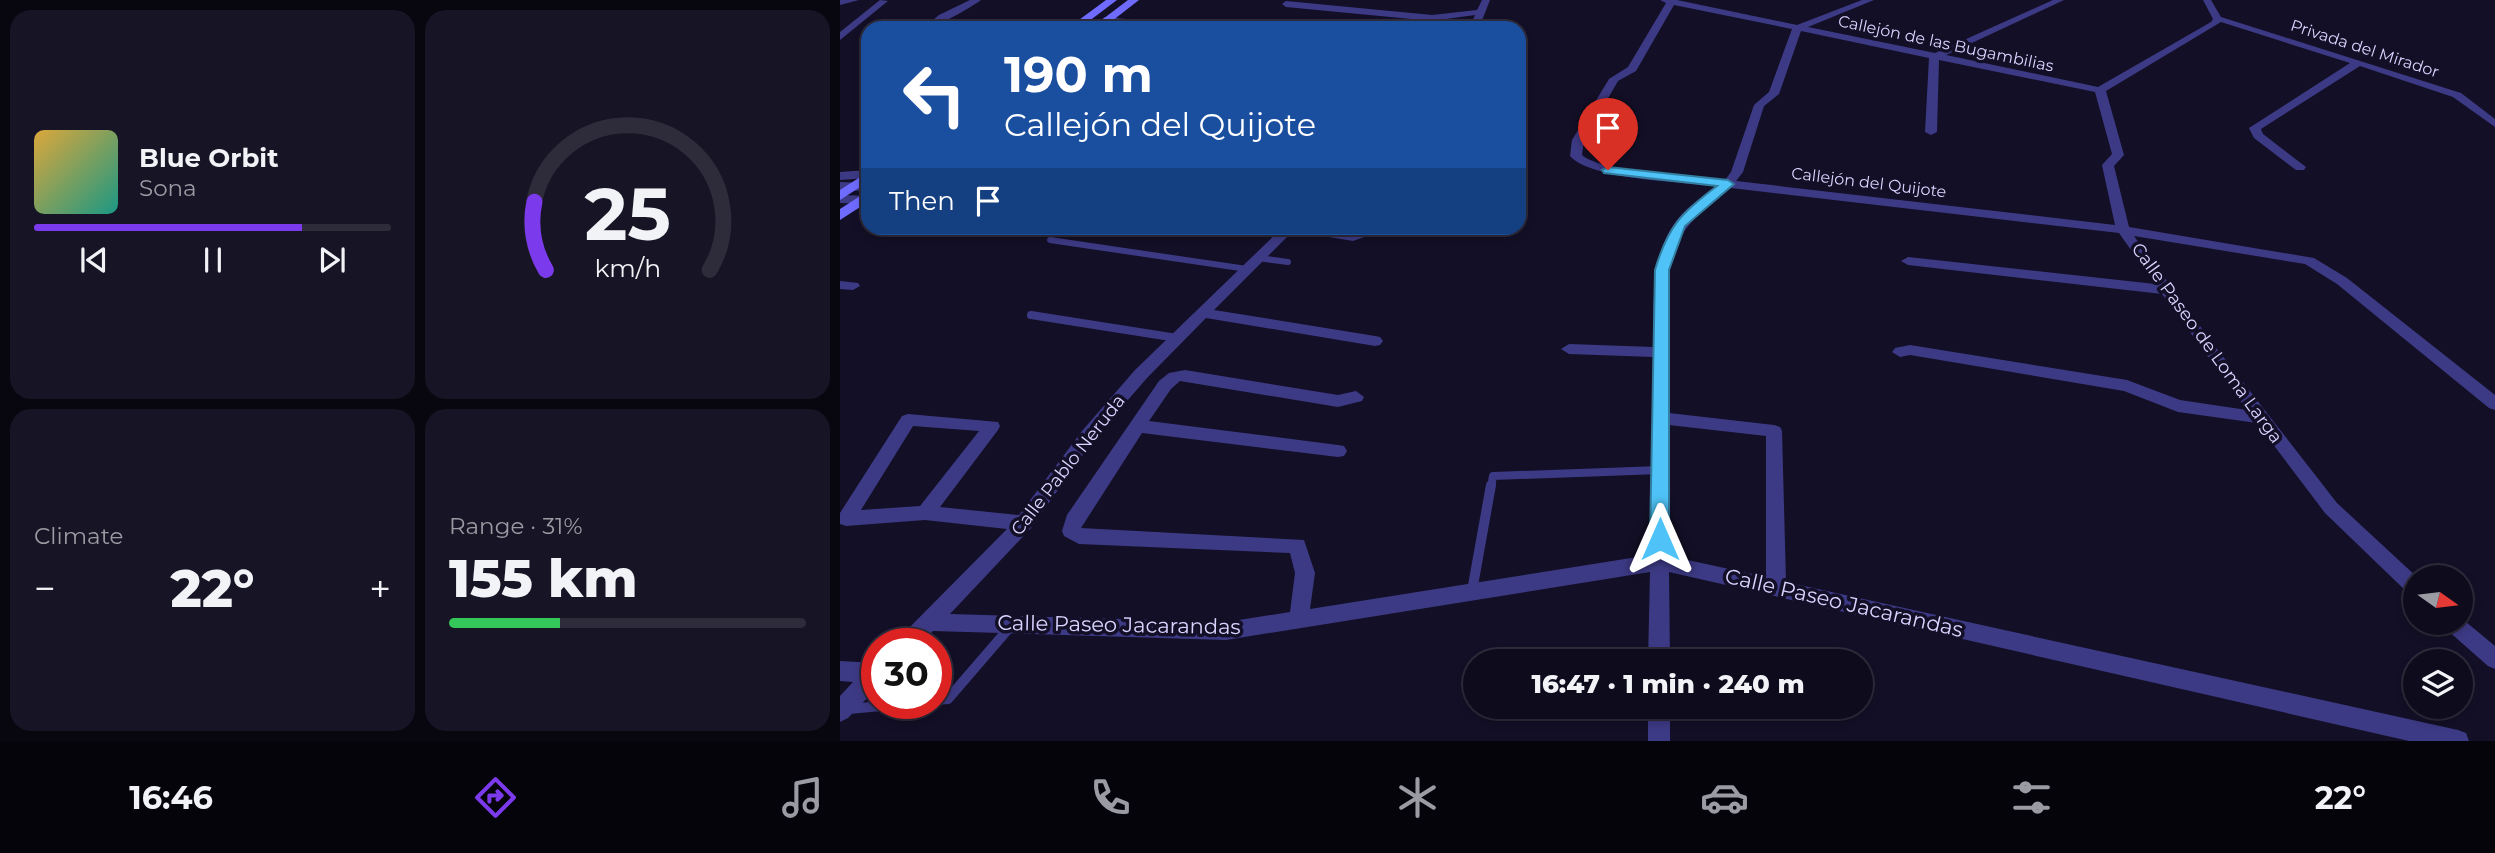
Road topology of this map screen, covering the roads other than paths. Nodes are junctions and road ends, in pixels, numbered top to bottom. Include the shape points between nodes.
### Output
1 (855, 0) edge
2 (884, 0) edge
3 (977, 0) edge
4 (1112, 0) edge
5 (1134, 0) edge
6 (1486, 0) edge
7 (1668, 0) edge
8 (1870, 0) edge
9 (2060, 0) edge
10 (2207, 0) edge
11 (840, 2) edge
12 (1286, 4) dead end
13 (1480, 12) junction
14 (2218, 19) junction
15 (1106, 20) joint
16 (938, 21) edge
17 (1083, 21) edge
18 (1116, 21) edge
19 (1477, 21) edge
20 (1797, 28) junction
21 (840, 37) edge
22 (1934, 57) junction
23 (2358, 63) junction
24 (2100, 90) junction
25 (2495, 124) edge
26 (1931, 132) dead end
27 (2300, 167) dead end
28 (861, 175) edge
29 (840, 176) edge
30 (1728, 184) junction
31 (860, 192) edge
32 (840, 197) edge
33 (840, 216) edge
34 (2123, 230) junction
35 (1282, 235) edge
36 (1340, 235) edge
37 (1359, 235) edge
38 (1050, 240) dead end
39 (1908, 261) dead end
40 (1288, 262) dead end
41 (1253, 263) junction
42 (2166, 290) junction
43 (1203, 313) junction
44 (1031, 315) dead end
45 (1177, 338) junction
46 (1375, 341) dead end
47 (1569, 349) dead end
48 (1661, 352) junction
49 (1900, 352) dead end
50 (1356, 397) dead end
51 (2495, 404) edge
52 (1661, 418) junction
53 (2262, 418) junction
54 (1137, 426) junction
55 (1338, 451) dead end
56 (1660, 470) junction
57 (925, 513) junction
58 (1024, 523) junction
59 (1659, 562) junction
60 (2403, 576) edge
61 (1776, 588) junction
62 (1472, 591) junction
63 (1299, 619) junction
64 (930, 622) junction
65 (1012, 624) junction
66 (924, 628) edge
67 (2467, 635) edge
68 (1659, 649) edge
69 (2495, 659) edge
70 (840, 671) edge
71 (861, 673) edge
72 (861, 689) edge
73 (952, 693) edge
74 (861, 708) edge
75 (841, 710) edge
76 (1659, 719) edge
77 (1659, 741) edge
78 (2458, 741) edge

1 - 11 street
2 - 21 street
3 - 16 street
4 - 17 street
5 - 15 street
6 - 13 street
7 - 20 street, Callejón de las Bugambilias
7 - 30 street, Callejón del Quijote via 1632,69 1614,79 1608,89 1578,140 1576,156 1608,170
8 - 20 street
9 - 22 street
10 - 14 street
12 - 13 street via 1432,18
13 - 19 street
14 - 23 street, Privada del Mirador
14 - 24 street
15 - 18 street
20 - 22 street, Callejón de las Bugambilias
20 - 30 street via 1774,94 1759,105 1737,172
22 - 24 street, Callejón de las Bugambilias
22 - 26 street
23 - 25 street, Privada del Mirador via 2457,95
23 - 27 street via 2255,128 2258,136
24 - 34 street, Calle Paseo de Loma Larga via 2118,155 2108,165
28 - 29 street
30 - 34 street, Callejón del Quijote
30 - 48 street via 1689,213 1671,240 1662,270
31 - 32 street
31 - 33 street
34 - 42 street, Calle Paseo de Loma Larga
34 - 51 street, Callejón del Quijote via 2309,261 2342,281
35 - 41 street, Calle Pablo Neruda
36 - 37 street
38 - 41 lane
39 - 42 street
40 - 41 lane
41 - 43 street, Calle Pablo Neruda
42 - 53 street, Calle Paseo de Loma Larga
43 - 45 street, Calle Pablo Neruda
43 - 46 street
44 - 45 lane
45 - 58 street, Calle Pablo Neruda via 1110,408
47 - 48 street
48 - 52 street
49 - 53 street via 2127,386 2178,406
50 - 54 street via 1338,401 1185,375 1165,385
52 - 56 street
52 - 61 street via 1774,431
53 - 60 street, Calle Paseo de Loma Larga via 2331,508
54 - 55 street
54 - 63 street via 1071,531 1079,536 1297,546 1305,573
56 - 59 street
56 - 62 lane via 1493,476
57 - 57 street via 846,519 908,421 992,426
57 - 58 street
58 - 64 street, Calle Pablo Neruda
59 - 61 street, Calle Paseo Jacarandas
59 - 62 street, Calle Paseo Jacarandas
59 - 68 street
61 - 78 street, Calle Paseo Jacarandas
62 - 63 street, Calle Paseo Jacarandas
63 - 65 street, Calle Paseo Jacarandas via 1226,631
64 - 65 street, Calle Paseo Jacarandas
64 - 66 street, Calle Pablo Neruda
65 - 73 lane
67 - 69 street
70 - 71 street
72 - 75 street
74 - 75 lane
76 - 77 street

